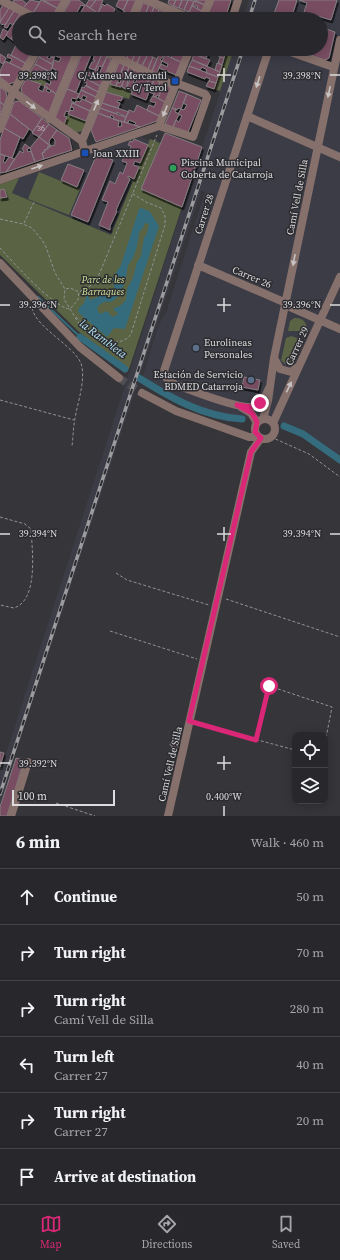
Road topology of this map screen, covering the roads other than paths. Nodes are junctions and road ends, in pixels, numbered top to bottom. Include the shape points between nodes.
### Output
1 (0, 0) edge
2 (66, 0) edge
3 (140, 0) edge
4 (147, 0) edge
5 (210, 0) edge
6 (238, 0) edge
7 (25, 12) edge
8 (59, 12) edge
9 (135, 12) edge
10 (176, 12) edge
11 (205, 12) edge
12 (234, 12) edge
13 (340, 40) edge
14 (34, 56) edge
15 (76, 56) edge
16 (187, 56) edge
17 (268, 56) edge
18 (301, 56) edge
19 (116, 57) joint
20 (338, 58) edge
21 (333, 68) junction
22 (0, 82) edge
23 (176, 84) junction
24 (13, 92) junction
25 (247, 116) junction
26 (50, 119) junction
27 (0, 129) edge
28 (158, 129) junction
29 (82, 141) junction
30 (317, 147) junction
31 (85, 151) junction
32 (340, 157) edge
33 (0, 180) edge
34 (0, 263) edge
35 (198, 265) junction
36 (340, 277) edge
37 (286, 303) junction
38 (320, 320) junction
39 (340, 330) edge
40 (274, 358) junction
41 (300, 365) junction
42 (119, 378) tunnel mouth
43 (269, 388) junction
44 (142, 393) tunnel mouth
45 (237, 405) junction
46 (259, 422) junction
47 (273, 423) junction
48 (237, 432) junction
49 (260, 438) junction
50 (28, 762) dead end
51 (11, 816) edge
52 (168, 816) edge

1 - 7 street
2 - 8 street
3 - 9 street
4 - 10 street
5 - 11 street
6 - 12 street
13 - 20 street, Camí Vell de Silla
14 - 24 street
15 - 26 street
16 - 23 street
17 -> 25 street, Carrer 28
18 - 21 street
19 - 23 street
29 -> 19 street
20 - 21 street, Camí Vell de Silla
21 -> 30 street, Camí Vell de Silla
22 - 24 street
23 -> 28 street
23 - 28 street via 206,94 207,97 193,137
24 -> 26 street
24 - 27 street
25 - 30 street
25 - 35 street, Carrer 28
26 - 29 street
28 - 31 street
29 - 31 street
30 - 32 street
30 -> 37 street, Camí Vell de Silla
33 -> 31 street
34 - 42 street via 80,347
35 - 37 street, Carrer 26
35 - 45 street, Carrer 28 via 166,363 165,377 168,381
36 - 38 street, Carrer 29
37 - 38 street, Carrer 26
37 - 40 street, Camí Vell de Silla
38 - 39 street, Carrer 26
38 - 41 street, Carrer 29
40 - 41 street via 280,368 291,372
40 - 43 street, Camí Vell de Silla
47 -> 41 street, Carrer 29
43 - 45 street via 260,403 251,407
43 - 46 street, Camí Vell de Silla via 268,401
44 - 48 street via 176,411
45 - 46 street via 252,413
46 - 47 street via 269,420
46 - 48 street via 247,432
46 - 49 street via 255,432
47 - 49 street via 275,432 271,437
48 - 49 street
49 - 52 street, Camí Vell de Silla via 251,452
50 - 51 street

